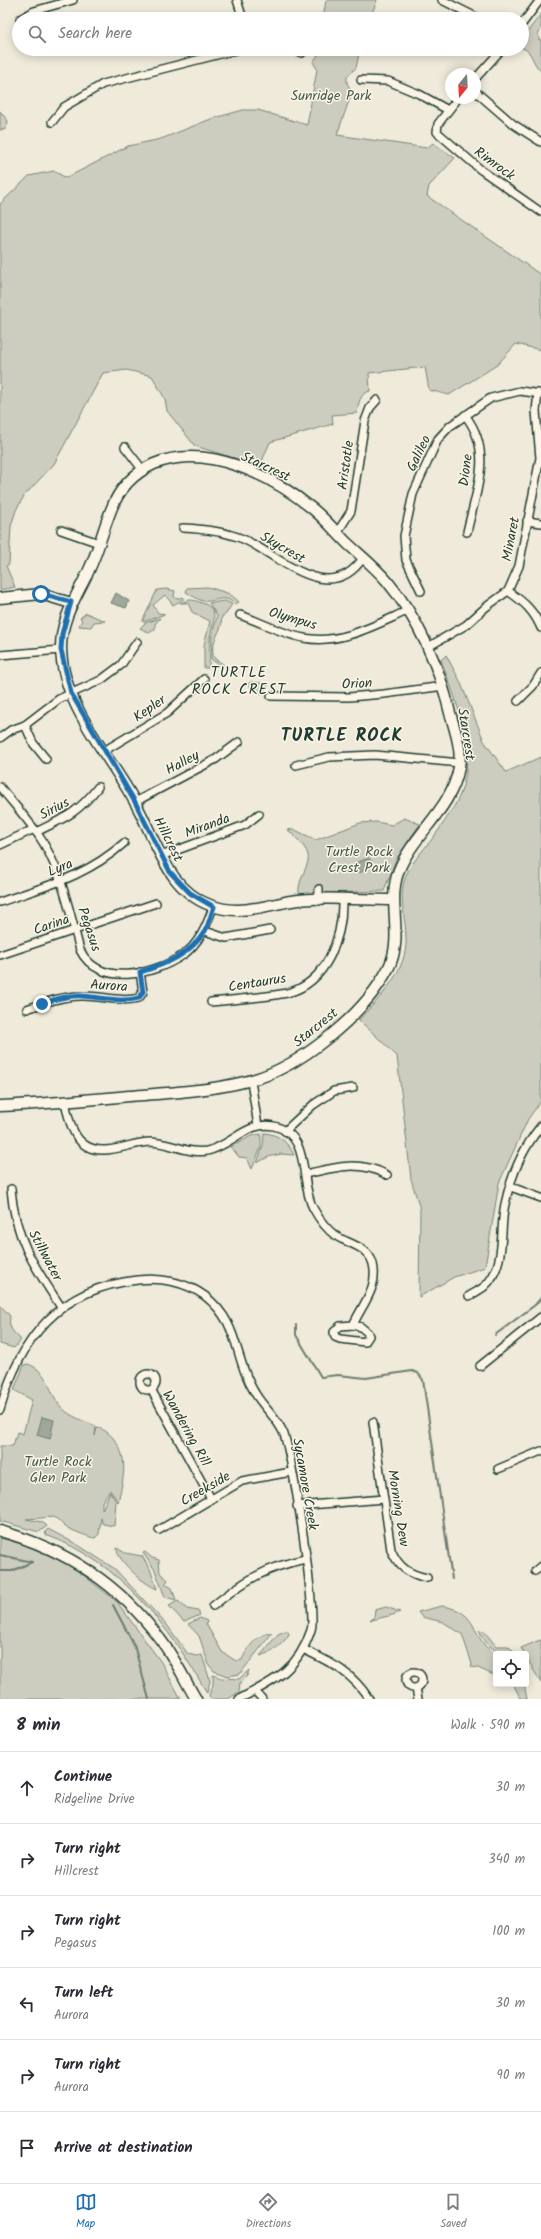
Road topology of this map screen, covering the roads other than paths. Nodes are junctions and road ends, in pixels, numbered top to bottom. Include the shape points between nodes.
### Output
1 (73, 0) edge
2 (237, 0) edge
3 (442, 0) edge
4 (540, 0) edge
5 (32, 12) edge
6 (240, 12) edge
7 (466, 12) edge
8 (529, 15) edge
9 (213, 56) edge
10 (496, 56) edge
11 (481, 72) edge
12 (362, 80) dead end
13 (481, 97) edge
14 (453, 104) edge
15 (448, 110) junction
16 (52, 122) dead end
17 (541, 142) edge
18 (541, 212) edge
19 (540, 394) edge
20 (377, 400) dead end
21 (465, 415) junction
22 (125, 446) dead end
23 (541, 458) edge
24 (142, 469) junction
25 (527, 521) junction
26 (541, 523) edge
27 (183, 528) dead end
28 (61, 530) dead end
29 (467, 532) dead end
30 (337, 533) junction
31 (99, 543) junction
32 (363, 558) junction
33 (421, 591) dead end
34 (508, 591) junction
35 (0, 598) edge
36 (71, 602) junction
37 (407, 611) junction
38 (240, 615) dead end
39 (541, 628) edge
40 (137, 642) dead end
41 (428, 646) junction
42 (61, 650) junction
43 (0, 655) edge
44 (541, 673) edge
45 (204, 680) dead end
46 (444, 686) junction
47 (71, 693) junction
48 (271, 696) dead end
49 (518, 701) dead end
50 (25, 725) junction
51 (0, 738) edge
52 (239, 742) dead end
53 (104, 751) junction
54 (46, 759) dead end
55 (460, 764) junction
56 (296, 765) dead end
57 (0, 787) edge
58 (98, 787) dead end
59 (135, 802) junction
60 (259, 814) dead end
61 (35, 831) junction
62 (124, 843) dead end
63 (0, 845) edge
64 (161, 856) junction
65 (61, 882) junction
66 (319, 889) dead end
67 (319, 900) junction
68 (342, 900) junction
69 (392, 900) junction
70 (0, 902) edge
71 (156, 903) dead end
72 (214, 907) junction
73 (74, 929) junction
74 (270, 930) dead end
75 (205, 931) junction
76 (0, 955) edge
77 (140, 972) junction
78 (211, 1002) dead end
79 (27, 1009) dead end
80 (251, 1081) junction
81 (353, 1088) dead end
82 (66, 1101) junction
83 (0, 1106) edge
84 (258, 1126) junction
85 (541, 1126) edge
86 (285, 1130) junction
87 (306, 1174) junction
88 (387, 1175) dead end
89 (511, 1187) junction
90 (11, 1189) dead end
91 (541, 1198) edge
92 (469, 1296) dead end
93 (61, 1307) junction
94 (541, 1317) edge
95 (353, 1325) dead end
96 (480, 1366) dead end
97 (152, 1391) dead end
98 (1, 1406) edge
99 (373, 1422) dead end
100 (541, 1451) edge
101 (498, 1469) dead end
102 (291, 1472) junction
103 (384, 1499) junction
104 (211, 1500) junction
105 (297, 1506) junction
106 (0, 1530) edge
107 (159, 1530) dead end
108 (305, 1559) junction
109 (427, 1578) dead end
110 (213, 1606) dead end
111 (303, 1649) junction
112 (416, 1688) dead end
113 (255, 1691) junction
114 (196, 1699) edge
115 (239, 1699) edge
116 (262, 1699) edge
117 (369, 1699) edge
118 (418, 1699) edge

1 - 5 street
2 - 6 street
3 - 7 street
4 - 8 street
9 - 16 street via 103,84 64,107
10 - 11 street
12 - 15 street via 388,81
13 - 17 street via 513,124
14 - 15 street
15 - 18 street, Rimrock via 438,124 437,132 481,170
19 - 21 street, Galileo via 520,391 502,393 481,403
19 - 23 street, Minaret via 536,411
20 - 30 street, Aristotle via 364,421 351,511
21 - 29 street, Dione via 478,435 482,461
21 - 33 street, Galileo via 438,439 411,502 404,548 406,560
22 - 24 street
23 - 25 street, Minaret
24 - 30 street, Starcrest via 182,456 204,457 238,467 266,478 291,493 316,512
24 - 31 street, Starcrest via 123,487 113,503
25 - 26 street
25 - 34 street, Minaret via 520,566
27 - 32 street, Skycrest via 224,532 242,539 290,568 319,578 339,577 350,572
28 - 31 street
30 - 32 street, Starcrest
31 - 36 street, Starcrest via 89,570
32 - 37 street, Starcrest via 388,582
34 - 39 street via 529,607
34 - 41 street, Minaret via 466,626
35 - 36 street via 41,594
36 - 42 street, Hillcrest via 62,634
37 - 38 street, Olympus via 340,638 320,639 303,638
37 - 41 street, Starcrest
40 - 47 street via 121,665 101,680
41 - 46 street, Starcrest
42 - 43 street
42 - 47 street, Hillcrest
44 - 49 street via 533,686
45 - 53 street, Kepler via 167,712
46 - 48 street, Orion via 349,697
46 - 55 street, Starcrest via 456,734
47 - 50 street
47 - 53 street, Hillcrest
50 - 51 street via 11,730
50 - 54 street via 33,743
52 - 59 street, Halley via 216,758
53 - 59 street, Hillcrest
55 - 56 street via 375,755 330,757
55 - 69 street, Starcrest via 446,802 400,866
57 - 61 street, Pegasus
58 - 61 street, Sirius via 75,813
59 - 64 street, Hillcrest
60 - 64 street, Miranda via 245,824
61 - 63 street, Sirius
61 - 65 street, Pegasus via 53,861
62 - 65 street, Lyra via 100,863
64 - 72 street, Hillcrest via 178,883 201,902
65 - 70 street, Lyra
65 - 73 street, Pegasus
66 - 67 street
67 - 68 street, Hillcrest
67 - 72 street, Hillcrest via 293,901 240,911
68 - 69 street, Hillcrest
68 - 78 street, Centaurus via 341,932 335,950 310,982 288,992
69 - 80 street, Starcrest via 397,938 391,963 378,987 342,1026 322,1043 280,1069
71 - 73 street, Carina
72 - 75 street, Pegasus
73 - 76 street, Carina
73 - 77 street, Pegasus via 85,960 94,968 119,976
74 - 75 street via 226,938
75 - 77 street, Pegasus via 184,955 164,965
77 - 79 street, Aurora via 143,992 139,998 128,1001 80,996 60,998
80 - 82 street, Starcrest via 168,1093
80 - 84 street
81 - 86 street via 334,1091
82 - 83 street, Starcrest
82 - 84 street via 68,1122 73,1134 82,1143 99,1150 151,1142 191,1152 208,1151
84 - 86 street via 274,1126
85 - 89 street via 522,1155
86 - 87 street via 300,1150
87 - 88 street via 351,1166 372,1167
87 - 95 street via 311,1205 317,1216 335,1235 364,1250 371,1257 374,1285
89 - 91 street
89 - 92 street via 502,1222 501,1257 485,1286
90 - 93 street, Stillwater via 13,1210 22,1242
93 - 98 street, Sycamore Creek via 44,1322 20,1356
93 - 102 street, Sycamore Creek via 89,1291 151,1278 187,1285 204,1295 228,1320 242,1364 255,1393 283,1433
94 - 96 street
97 - 104 street, Wandering Rill
99 - 103 street, Morning Dew
100 - 101 street
102 - 104 street, Creekside via 242,1481
102 - 105 street, Sycamore Creek
103 - 105 street
103 - 109 street, Morning Dew via 394,1557 409,1573
104 - 107 street, Creekside
105 - 108 street, Sycamore Creek
106 - 114 street via 47,1546 71,1559 112,1588 149,1624 183,1674
108 - 110 street via 285,1563 258,1574 236,1586
108 - 111 street, Sycamore Creek via 310,1583 312,1628
111 - 113 street, Sycamore Creek via 294,1666 276,1680
111 - 117 street via 340,1667
112 - 118 street
113 - 115 street, Sycamore Creek
113 - 116 street

